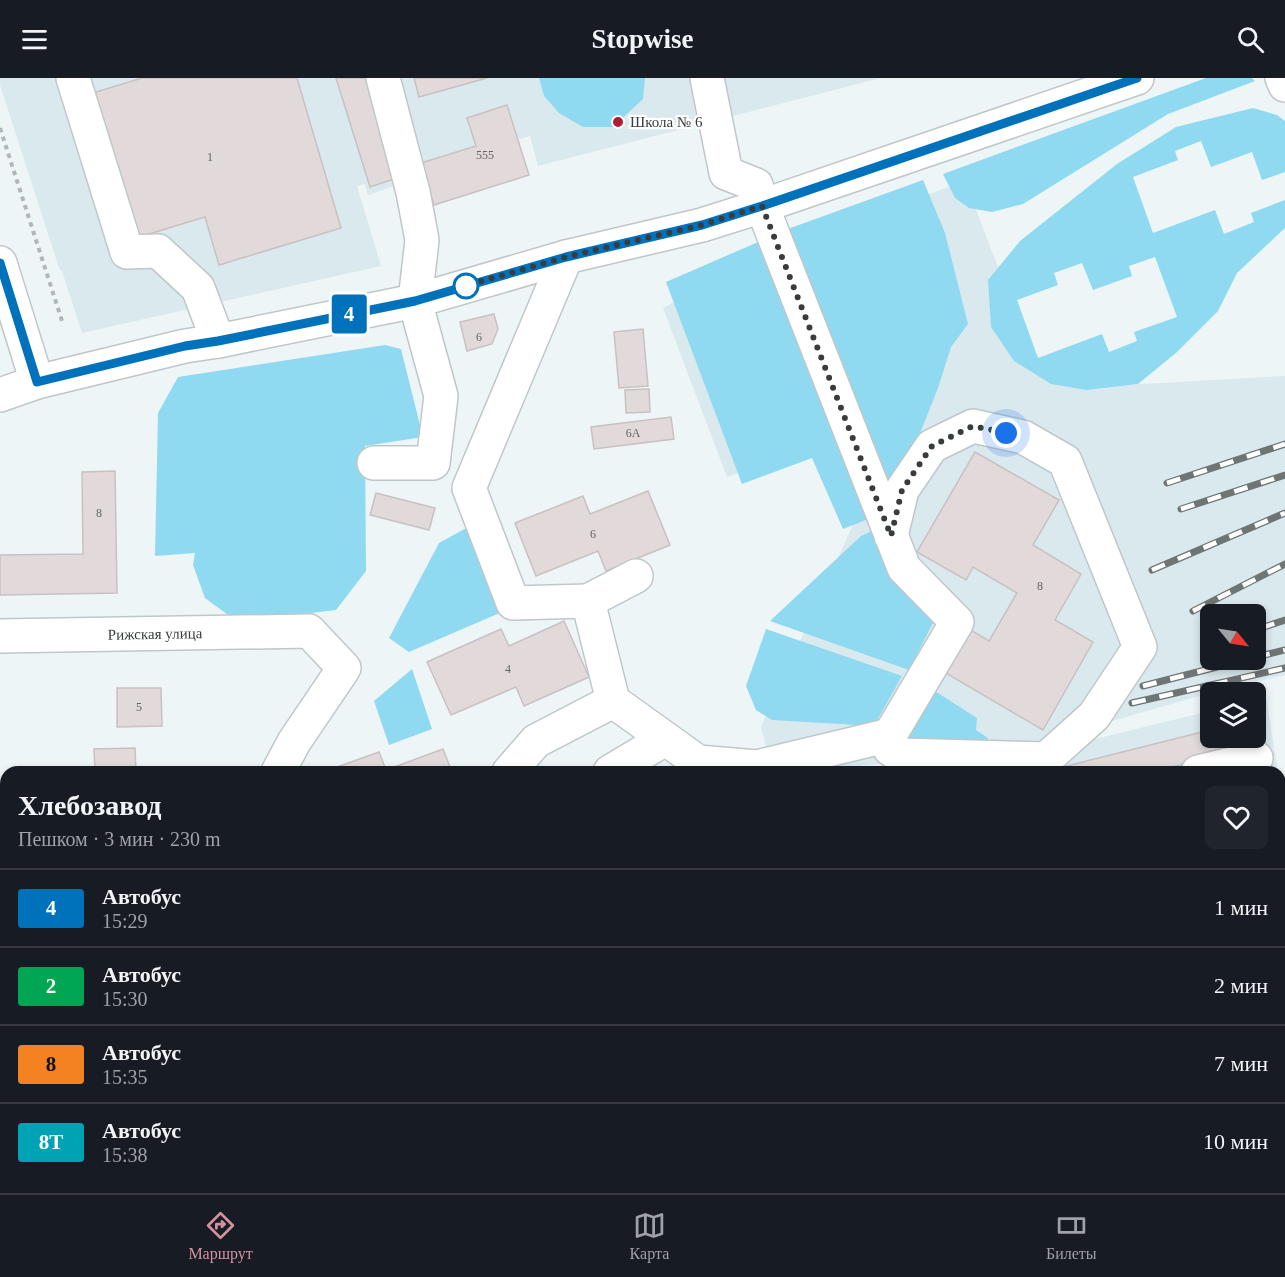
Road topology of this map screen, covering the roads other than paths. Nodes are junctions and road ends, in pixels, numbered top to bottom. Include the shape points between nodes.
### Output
1 (73, 78) edge
2 (384, 78) edge
3 (707, 78) edge
4 (1137, 78) edge
5 (1282, 78) edge
6 (1285, 85) edge
7 (762, 206) junction
8 (566, 257) junction
9 (0, 262) edge
10 (415, 301) junction
11 (218, 341) junction
12 (37, 382) junction
13 (0, 395) edge
14 (374, 463) dead end
15 (891, 536) junction
16 (636, 576) dead end
17 (588, 601) junction
18 (0, 636) edge
19 (613, 701) junction
20 (885, 736) junction
21 (665, 739) junction
22 (1256, 758) dead end
23 (281, 766) edge
24 (514, 766) edge
25 (619, 766) edge
26 (730, 766) edge
27 (776, 766) edge
28 (1223, 766) edge

1 - 11 street via 128,252 158,251 198,288
2 - 10 street via 422,240
3 - 7 street via 726,173 756,185
4 - 7 street
5 - 6 street
7 - 8 street via 702,225
7 - 15 street
8 - 10 street
8 - 17 street via 469,488 513,603
9 - 12 street
10 - 11 street
10 - 14 street via 441,396 433,463
11 - 12 street
12 - 13 street
15 - 20 street via 904,568 957,622 890,735
15 - 20 street via 902,490 932,446 973,426 1023,437 1065,461 1140,647 1094,716 1046,759 899,755 890,749
16 - 17 street
17 - 19 street
18 - 23 street, Рижская улица via 309,631 344,668
19 - 21 street
19 - 24 street via 537,741
20 - 27 street
21 - 25 street
21 - 26 street via 698,762
22 - 28 street

